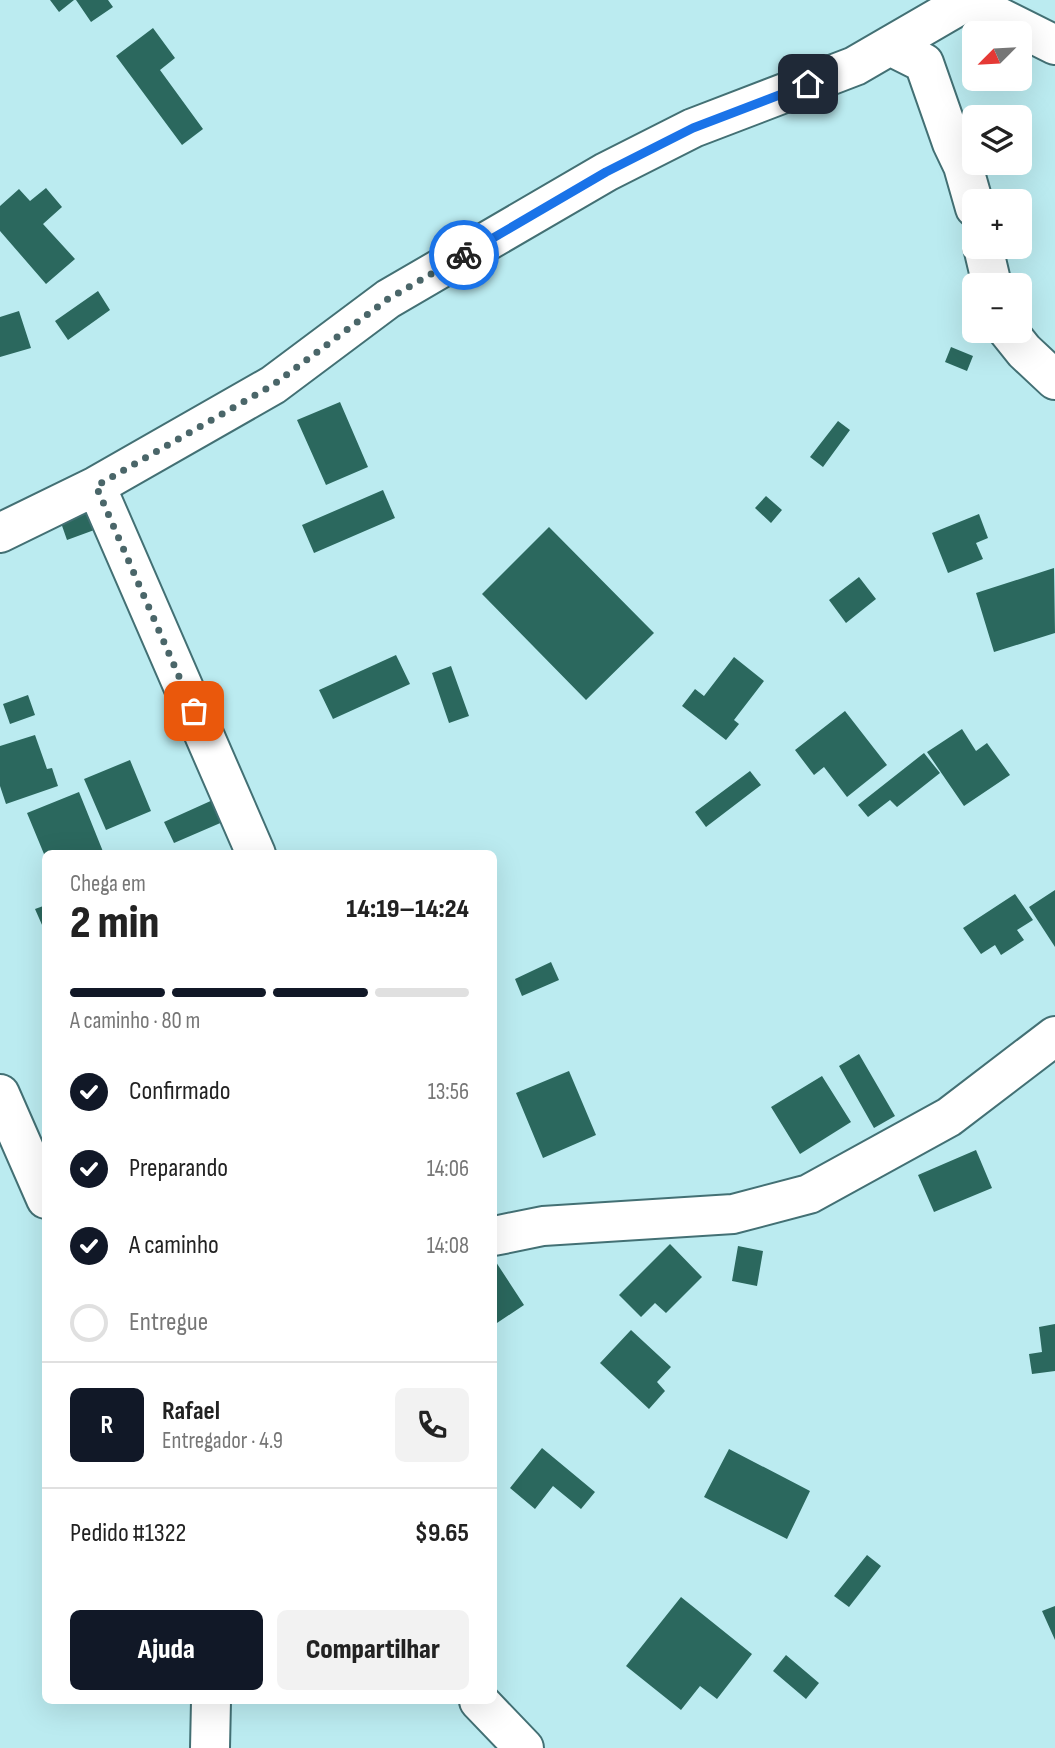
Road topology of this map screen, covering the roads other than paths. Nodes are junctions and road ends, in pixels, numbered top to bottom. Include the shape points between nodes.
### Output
1 (966, 1) edge
2 (890, 46) junction
3 (1055, 46) edge
4 (924, 63) junction
5 (855, 66) junction
6 (970, 189) edge
7 (1018, 343) edge
8 (1055, 380) edge
9 (96, 486) junction
10 (0, 533) edge
11 (254, 850) edge
12 (1055, 1035) edge
13 (0, 1094) edge
14 (42, 1190) edge
15 (497, 1235) edge
16 (211, 1704) edge
17 (482, 1704) edge
18 (210, 1748) edge
19 (524, 1748) edge

1 - 2 street
1 - 3 street
2 - 4 street
2 - 5 street
4 - 5 street
4 - 6 street
5 - 9 street via 693,128 606,172 388,299 273,385
7 - 8 street
9 - 10 street
9 - 11 street
12 - 15 street via 949,1117 809,1194 733,1214 543,1226
13 - 14 street
16 - 18 street
17 - 19 street

